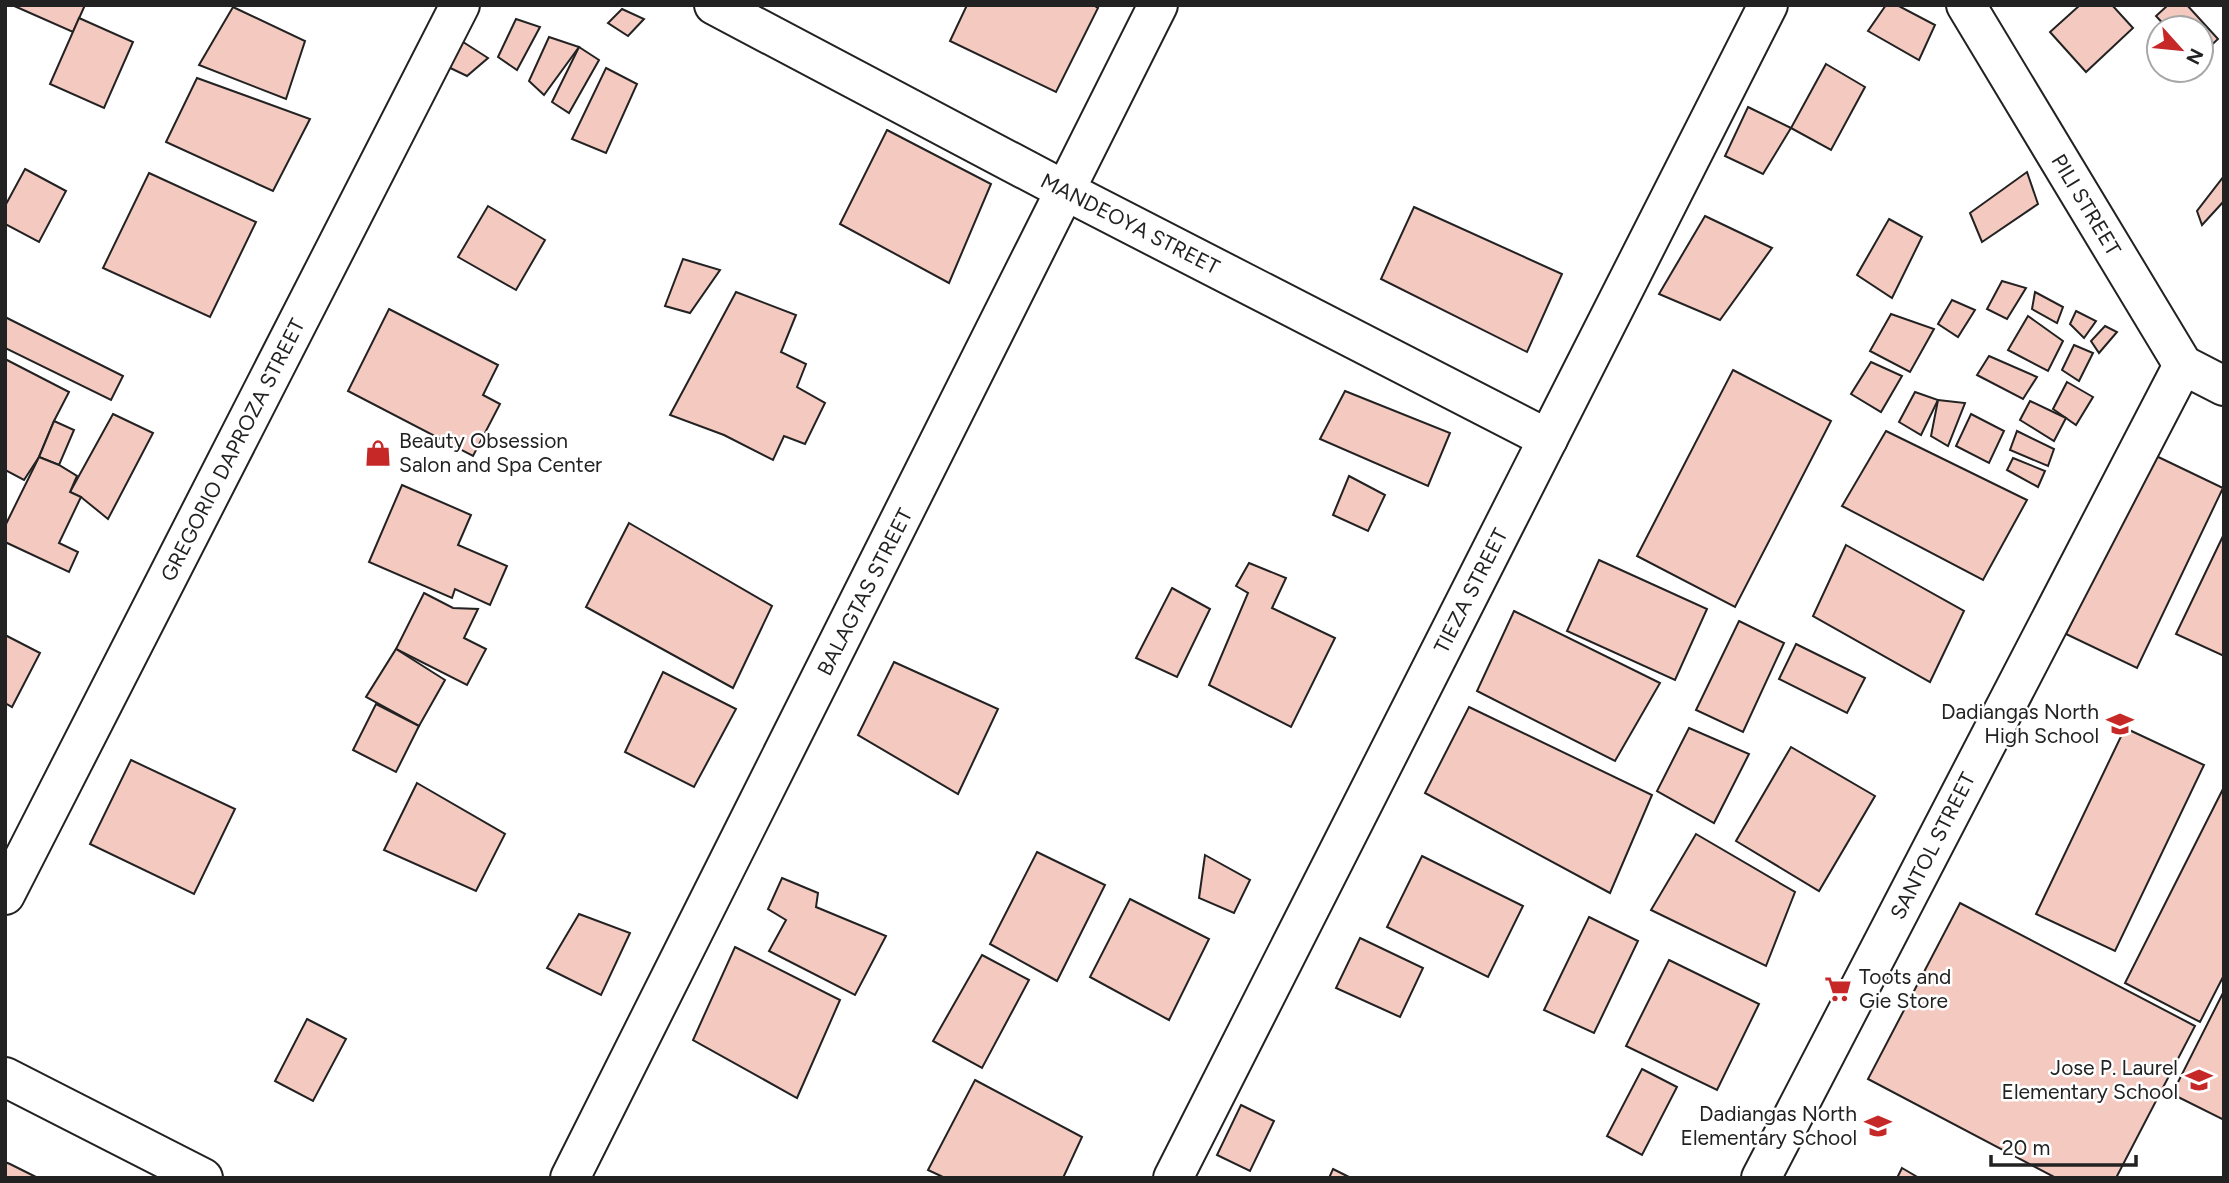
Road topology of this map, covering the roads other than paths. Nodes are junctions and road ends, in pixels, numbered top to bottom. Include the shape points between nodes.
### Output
1 (460, 5) edge
2 (714, 5) edge
3 (1158, 5) edge
4 (1769, 5) edge
5 (1966, 5) edge
6 (1066, 191) junction
7 (2183, 365) junction
8 (2224, 386) edge
9 (1548, 439) junction
10 (5, 895) edge
11 (5, 1077) edge
12 (203, 1178) edge
13 (570, 1178) edge
14 (1173, 1178) edge
15 (1761, 1178) edge

1 - 10 street, GREGORIO DAPROZA STREET
2 - 6 street, MANDEOYA STREET
3 - 6 street, BALAGTAS STREET
4 - 9 street, TIEZA STREET
5 - 7 street, PILI STREET
6 - 9 street, MANDEOYA STREET
6 - 13 street, BALAGTAS STREET
7 - 8 street
7 - 15 street, SANTOL STREET
9 - 14 street, TIEZA STREET
11 - 12 street

